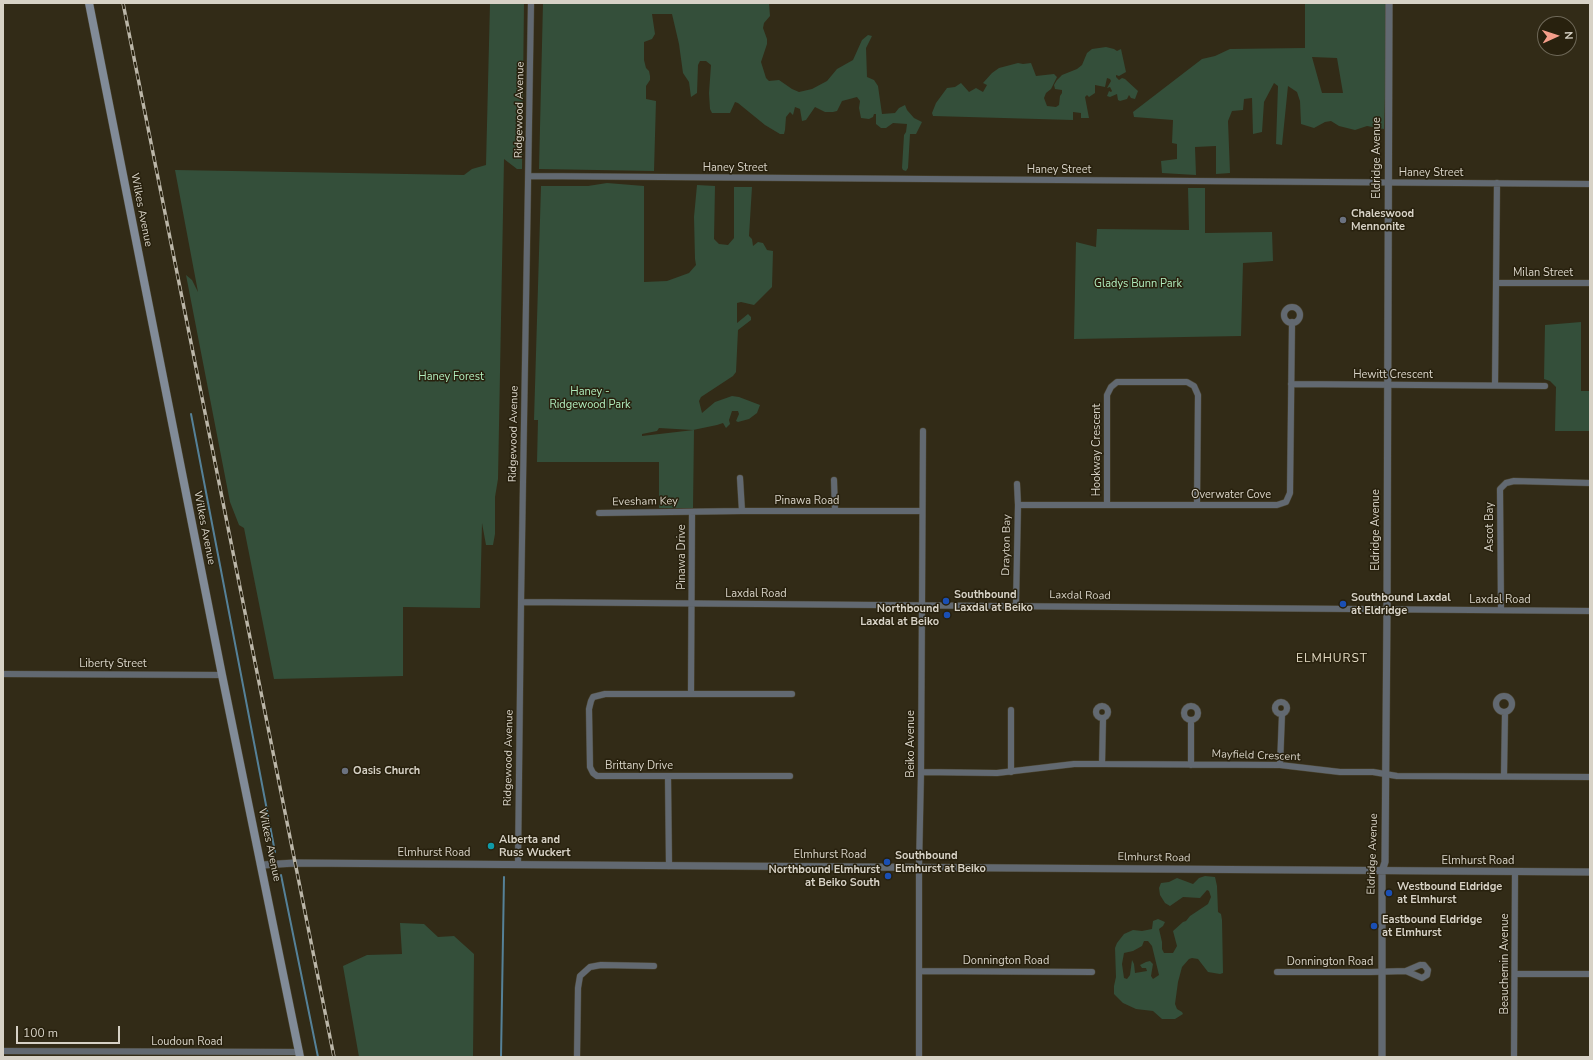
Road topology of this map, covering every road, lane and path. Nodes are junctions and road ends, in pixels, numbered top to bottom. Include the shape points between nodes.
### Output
1 (89, 3) edge
2 (531, 3) edge
3 (1389, 3) edge
4 (529, 176) junction
5 (1388, 182) junction
6 (1497, 183) junction
7 (1590, 184) edge
8 (1496, 283) junction
9 (1590, 283) edge
10 (1292, 322) dead end
11 (1291, 384) junction
12 (1387, 386) junction
13 (1495, 386) junction
14 (1545, 386) dead end
15 (923, 431) dead end
16 (740, 478) dead end
17 (834, 480) dead end
18 (1590, 483) edge
19 (1016, 484) dead end
20 (1107, 504) junction
21 (1018, 505) junction
22 (1197, 505) junction
23 (742, 511) junction
24 (835, 511) junction
25 (922, 511) junction
26 (692, 512) junction
27 (599, 513) dead end
28 (521, 602) junction
29 (692, 603) junction
30 (922, 605) junction
31 (1016, 605) junction
32 (1387, 609) junction
33 (1500, 610) junction
34 (1590, 610) edge
35 (3, 674) edge
36 (222, 674) junction
37 (691, 693) junction
38 (792, 694) dead end
39 (1011, 710) dead end
40 (1505, 713) dead end
41 (1282, 714) dead end
42 (1102, 719) dead end
43 (1191, 720) dead end
44 (1102, 764) junction
45 (1191, 765) junction
46 (1280, 766) junction
47 (921, 772) junction
48 (1012, 772) junction
49 (1385, 774) junction
50 (668, 776) junction
51 (790, 776) dead end
52 (1504, 776) junction
53 (1590, 777) edge
54 (518, 864) junction
55 (262, 865) junction
56 (669, 866) junction
57 (919, 867) junction
58 (1382, 871) junction
59 (1515, 872) junction
60 (1590, 872) edge
61 (654, 966) dead end
62 (919, 971) junction
63 (1406, 971) dead end
64 (1092, 972) dead end
65 (1277, 972) dead end
66 (1382, 972) junction
67 (1515, 974) junction
68 (1590, 974) edge
69 (3, 1051) edge
70 (300, 1055) edge
71 (577, 1057) edge
72 (920, 1057) edge
73 (1382, 1057) edge
74 (1514, 1057) edge

1 - 36 main road, Wilkes Avenue
2 - 4 street, Ridgewood Avenue
3 - 5 street, Eldridge Avenue
4 - 5 street, Haney Street
4 - 28 street, Ridgewood Avenue
5 - 6 street, Haney Street
5 - 12 street, Eldridge Avenue
6 - 7 street, Haney Street
6 - 8 street
8 - 9 street, Milan Street
8 - 13 street
10 - 11 street, Overwater Cove
11 - 12 street, Hewitt Crescent
11 - 22 street, Overwater Cove via 1290,493 1286,502 1277,506
12 - 13 street, Hewitt Crescent
12 - 32 street, Eldridge Avenue
13 - 14 street, Hewitt Crescent
15 - 25 street, Beiko Avenue
16 - 23 street
17 - 24 street
18 - 33 street, Ascot Bay via 1514,481 1506,483 1500,489
19 - 21 street, Drayton Bay
20 - 21 street, Overwater Cove
20 - 22 street, Overwater Cove
20 - 22 street, Hookway Crescent via 1107,395 1111,387 1118,382 1187,382 1194,386 1198,395
21 - 31 street, Drayton Bay
23 - 24 street, Pinawa Road
23 - 26 street, Pinawa Road
24 - 25 street, Pinawa Road
25 - 30 street, Beiko Avenue
26 - 27 street, Evesham Key
26 - 29 street, Pinawa Drive
28 - 29 street, Laxdal Road
28 - 54 street, Ridgewood Avenue
29 - 30 street, Laxdal Road
29 - 37 street
30 - 31 street, Laxdal Road
30 - 47 street, Beiko Avenue
31 - 32 street, Laxdal Road
32 - 33 street, Laxdal Road
32 - 49 street, Eldridge Avenue
33 - 34 street, Laxdal Road
35 - 36 street, Liberty Street
36 - 55 main road, Wilkes Avenue
37 - 38 street, Brittany Drive
37 - 50 street, Brittany Drive via 605,694 593,697 591,701 589,757 593,773 605,777
39 - 48 street
40 - 52 street
41 - 46 street
42 - 44 street
43 - 45 street
44 - 45 street, Mayfield Crescent
44 - 48 street, Mayfield Crescent via 1074,764
45 - 46 street, Mayfield Crescent
46 - 49 street, Mayfield Crescent
47 - 48 street, Mayfield Crescent
47 - 57 street, Beiko Avenue
49 - 52 street, Mayfield Crescent
49 - 58 street, Eldridge Avenue
50 - 51 street, Brittany Drive
50 - 56 street
52 - 53 street, Mayfield Crescent
54 - 55 street, Elmhurst Road
54 - 56 street, Elmhurst Road
55 - 70 main road, Wilkes Avenue
56 - 57 street, Elmhurst Road
57 - 58 street, Elmhurst Road
57 - 62 street, Beiko Avenue
58 - 59 street, Elmhurst Road
58 - 66 street, Eldridge Avenue
59 - 60 street, Elmhurst Road
59 - 67 street, Beauchemin Avenue
61 - 71 street via 601,965 590,967 580,976
62 - 64 street, Donnington Road
62 - 72 street, Beiko Avenue
63 - 66 street, Donnington Road
65 - 66 street, Donnington Road
66 - 73 street, Eldridge Avenue
67 - 68 street
67 - 74 street, Beauchemin Avenue
69 - 70 street, Loudoun Road

